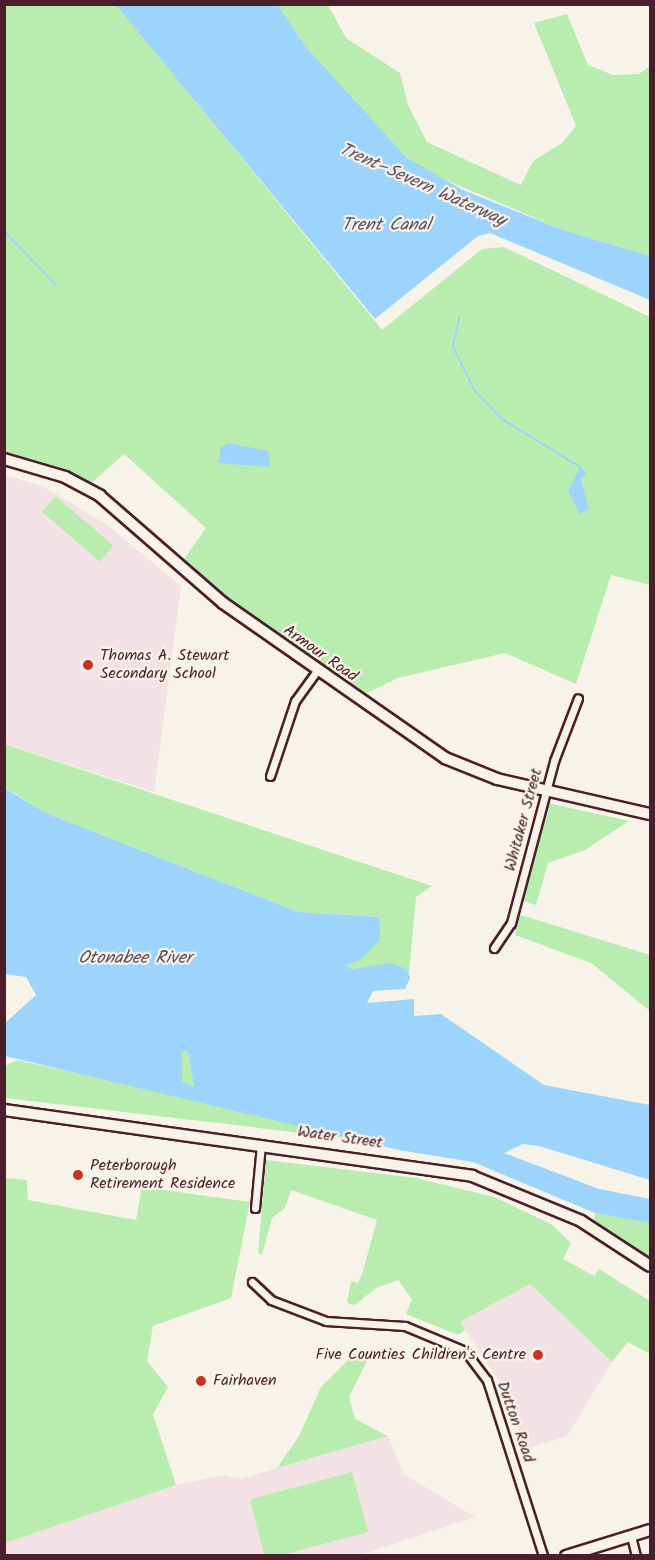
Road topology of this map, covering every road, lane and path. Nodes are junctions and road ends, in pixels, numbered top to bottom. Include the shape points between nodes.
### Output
1 (4, 459) edge
2 (317, 671) junction
3 (578, 698) dead end
4 (270, 776) dead end
5 (547, 790) junction
6 (651, 814) edge
7 (494, 948) dead end
8 (4, 1110) edge
9 (261, 1142) junction
10 (255, 1208) dead end
11 (651, 1266) edge
12 (252, 1282) dead end
13 (649, 1528) edge
14 (631, 1536) junction
15 (543, 1556) edge
16 (566, 1556) edge
17 (636, 1556) edge

1 - 2 main road, Armour Road via 65,477 100,496 223,603
2 - 4 street via 295,701
2 - 5 main road, Armour Road via 445,758 496,779
3 - 5 street, Whitaker Street
5 - 6 main road, Armour Road
5 - 7 street, Whitaker Street via 511,923
8 - 9 main road, Water Street
9 - 10 street
9 - 11 main road, Water Street via 472,1176 581,1221
12 - 15 street, Dutton Road via 271,1300 326,1321 405,1326 465,1351 487,1380
13 - 14 main road
14 - 16 main road
14 - 17 street

